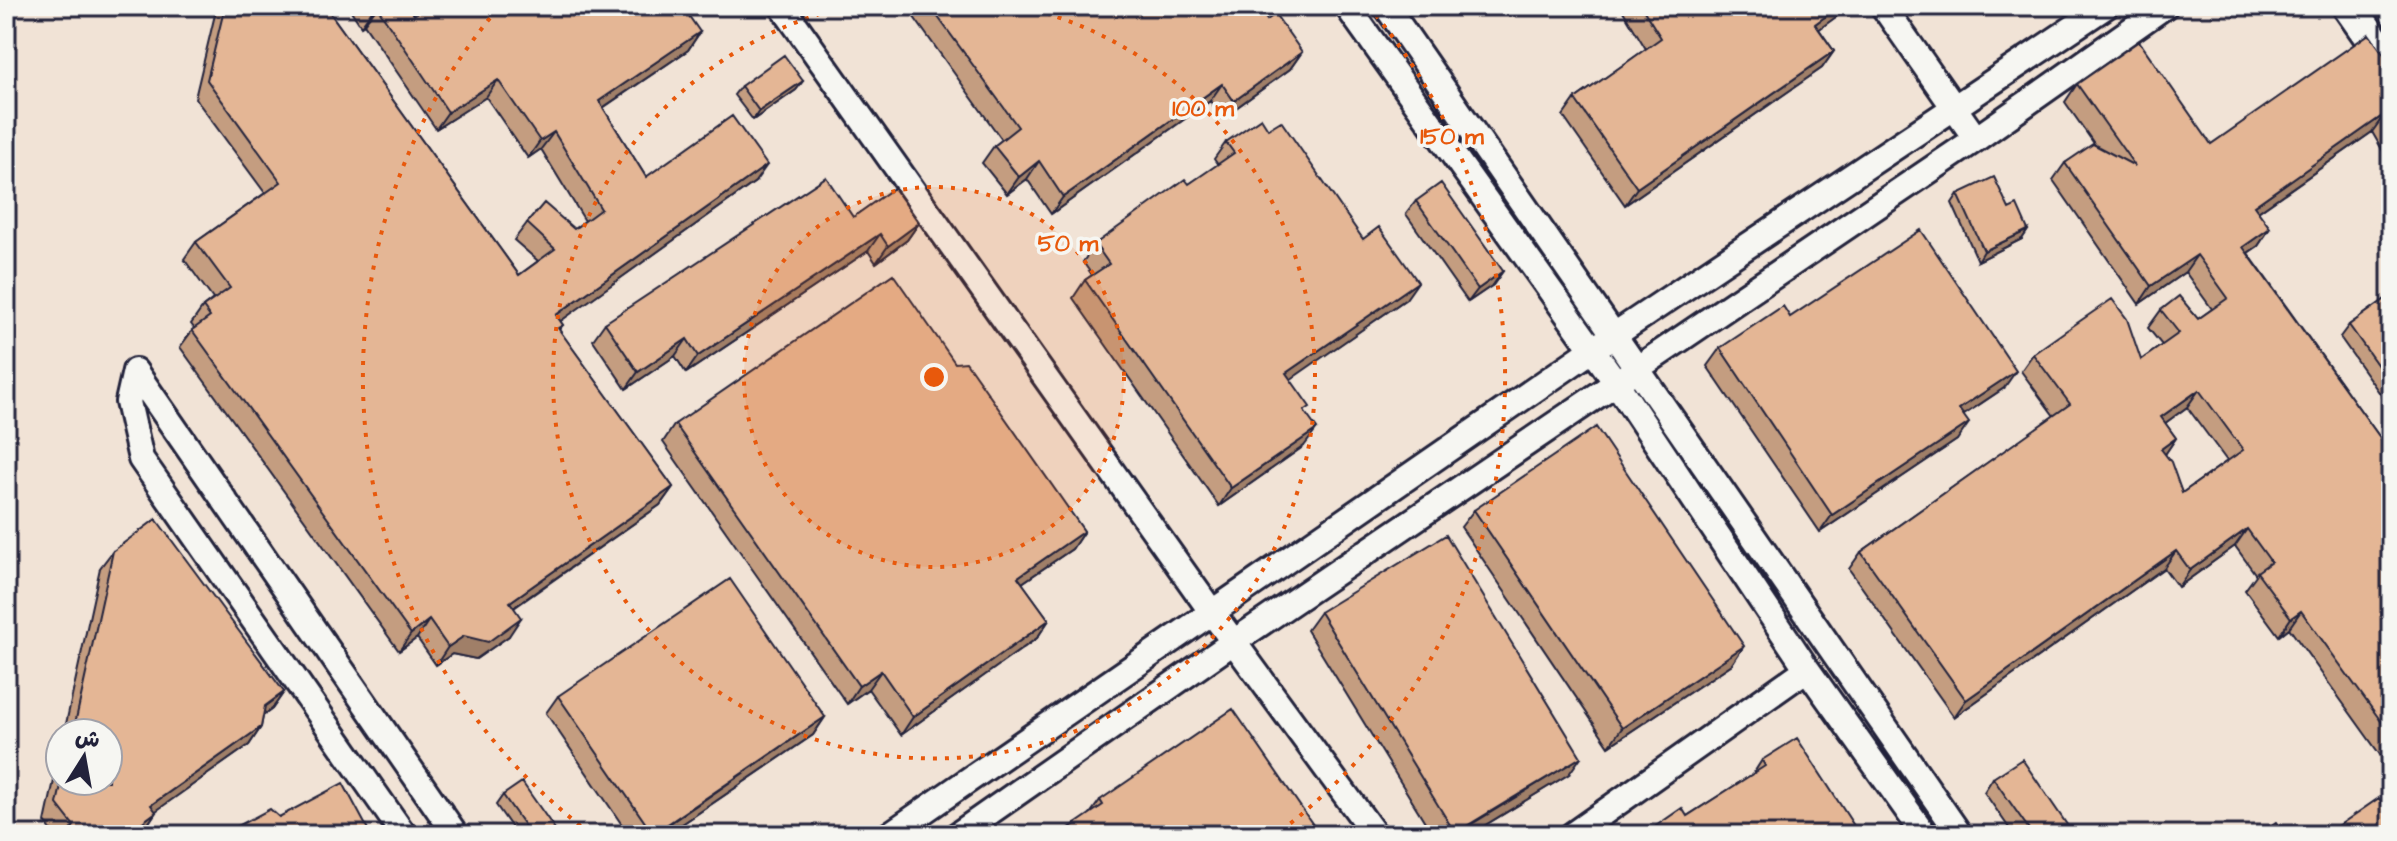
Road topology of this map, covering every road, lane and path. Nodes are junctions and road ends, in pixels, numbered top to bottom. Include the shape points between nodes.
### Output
1 (782, 6) edge
2 (1347, 6) edge
3 (1386, 6) edge
4 (1883, 6) edge
5 (2106, 6) edge
6 (2165, 6) edge
7 (2349, 6) edge
8 (2391, 66) edge
9 (1952, 106) junction
10 (1976, 139) junction
11 (1615, 337) junction
12 (1592, 350) junction
13 (1636, 368) junction
14 (1615, 381) junction
15 (1454, 448) junction
16 (1489, 472) junction
17 (1211, 611) junction
18 (1235, 641) junction
19 (1807, 669) junction
20 (369, 710) junction
21 (335, 736) junction
22 (404, 835) edge
23 (456, 835) edge
24 (889, 835) edge
25 (957, 835) edge
26 (1375, 835) edge
27 (1572, 835) edge
28 (1925, 835) edge
29 (1960, 835) edge

1 - 17 street
2 - 12 street
3 - 11 street
4 - 9 street
5 - 9 street
6 - 10 street
7 - 8 main road
9 - 10 street
9 - 11 street
10 - 13 street
11 - 12 street
11 - 13 street
12 - 14 street
12 - 15 street
13 - 14 street
13 - 29 street
14 - 16 street
14 - 19 street
15 - 16 street
15 - 17 street
16 - 18 street
17 - 18 street
17 - 24 street
18 - 25 street
18 - 26 street
19 - 27 street
19 - 28 street
20 - 21 street
20 - 21 street via 135,371 128,402 141,459
20 - 23 street
21 - 22 street

